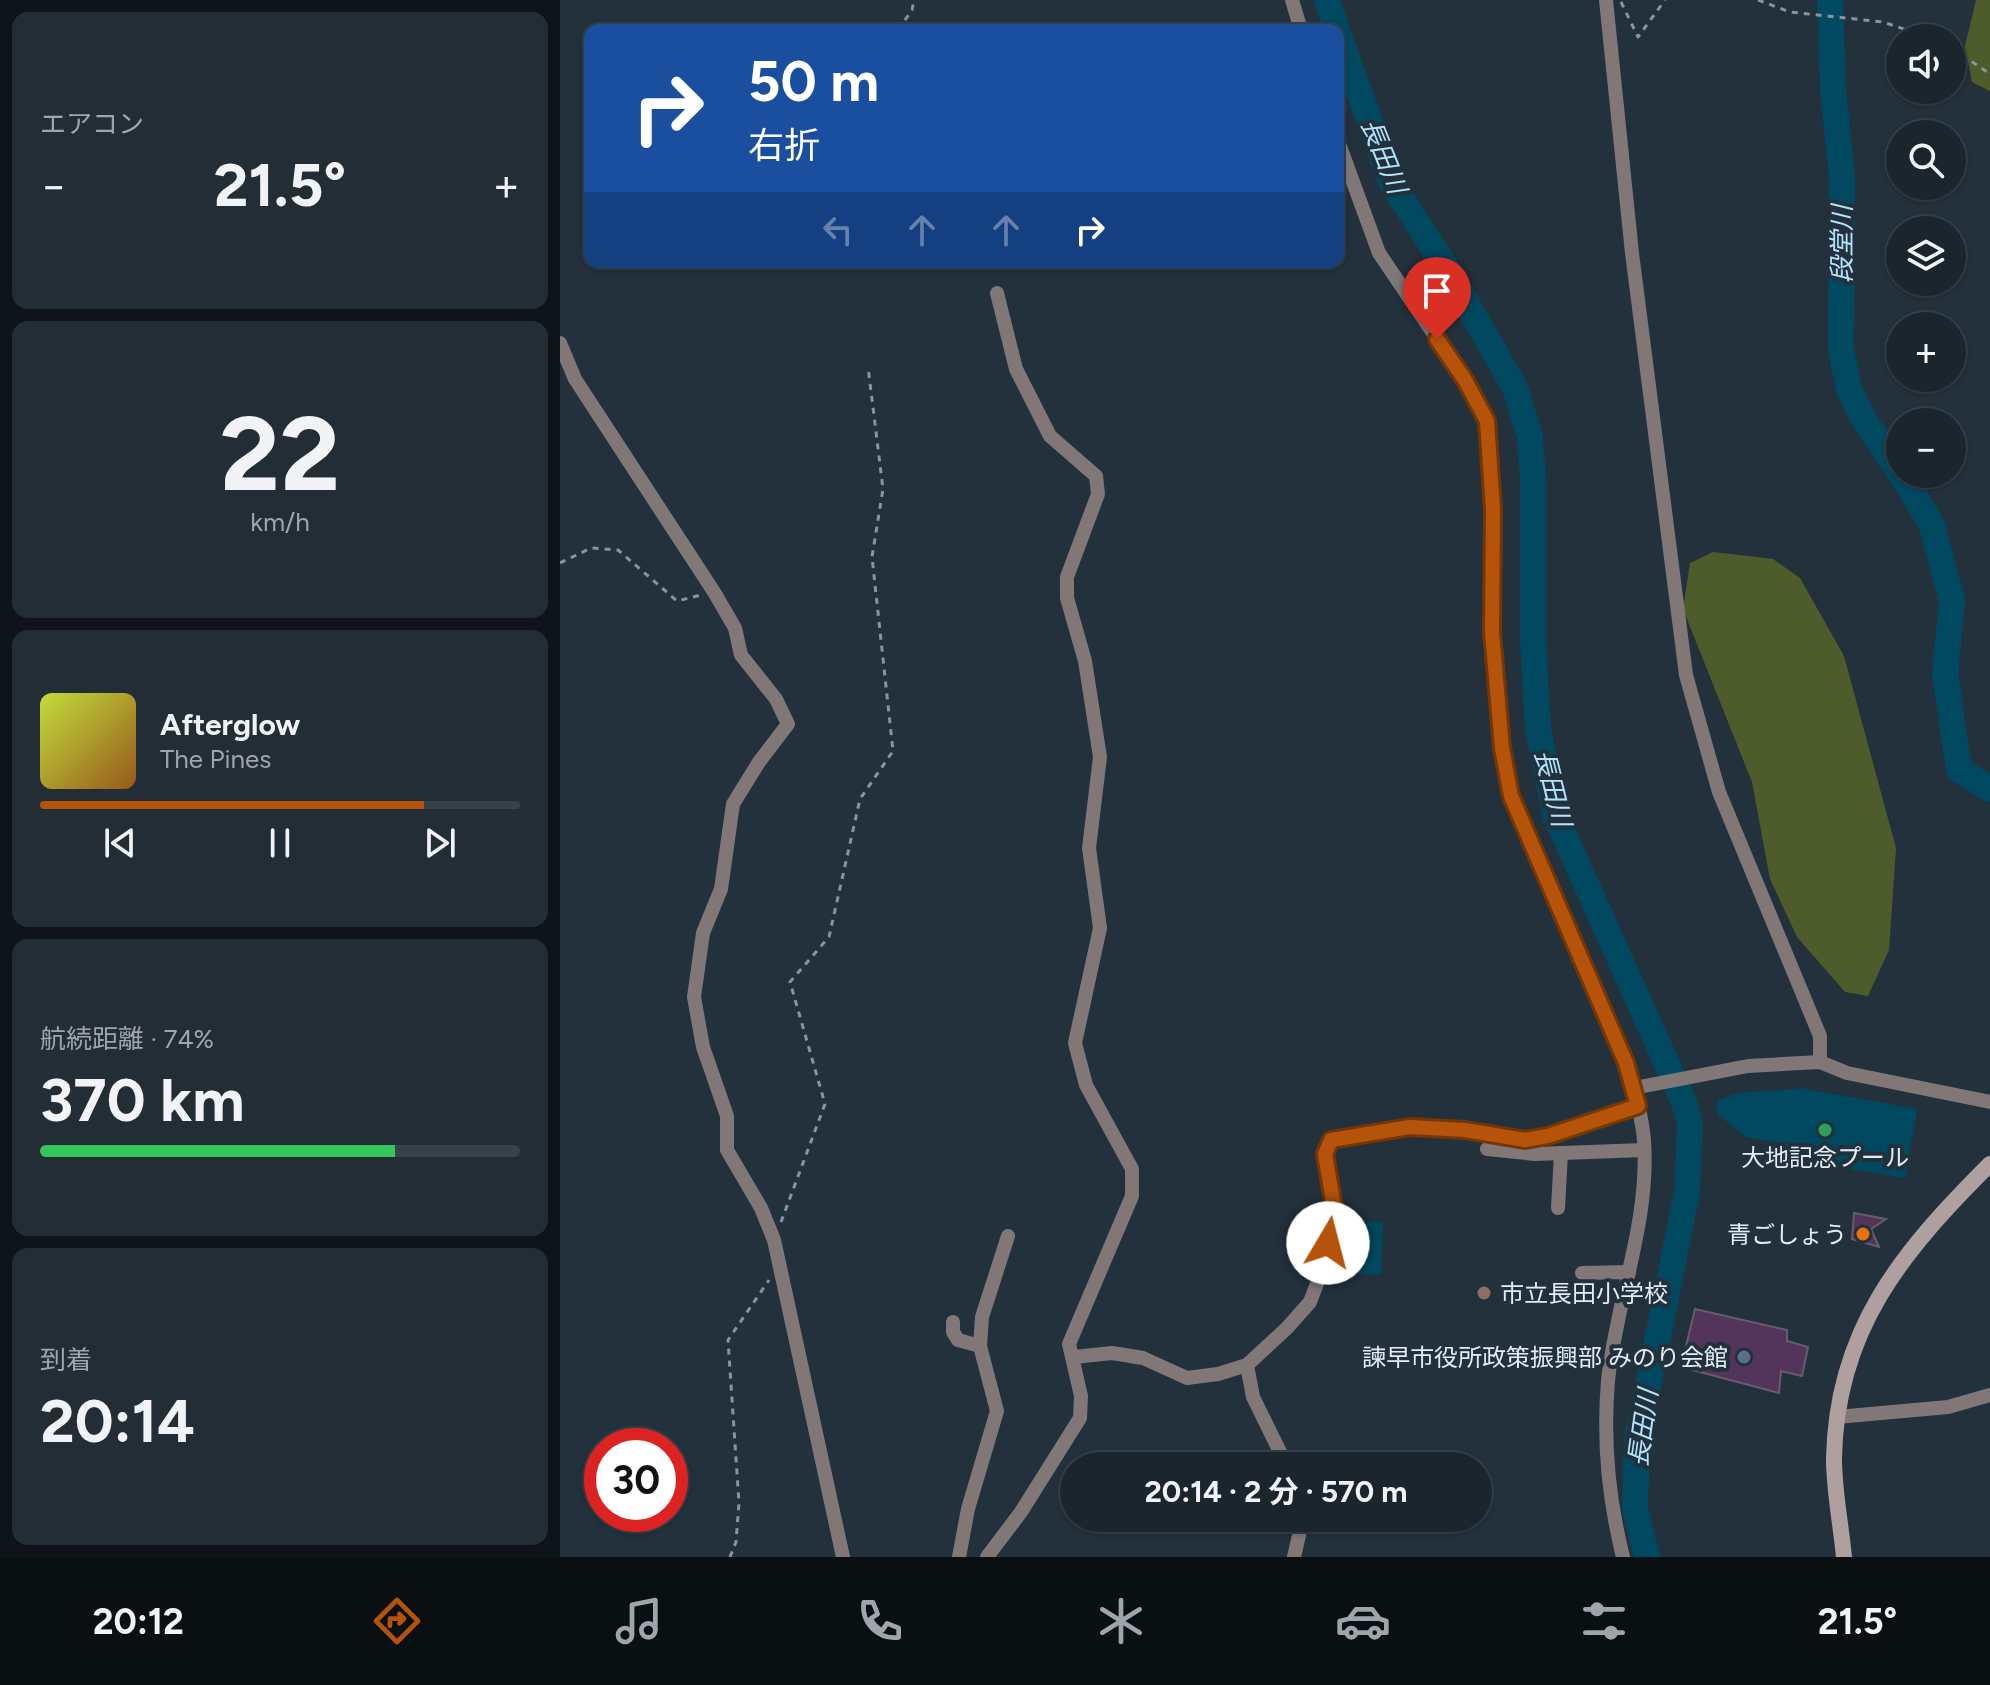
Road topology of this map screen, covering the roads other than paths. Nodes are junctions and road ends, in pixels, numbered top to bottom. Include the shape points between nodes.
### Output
1 (1292, 0) edge
2 (1606, 0) edge
3 (1299, 24) edge
4 (1344, 157) edge
5 (997, 293) dead end
6 (560, 343) edge
7 (1820, 1062) junction
8 (1640, 1088) junction
9 (1990, 1102) edge
10 (1638, 1106) junction
11 (1487, 1149) dead end
12 (1644, 1150) junction
13 (1561, 1153) junction
14 (1990, 1164) edge
15 (1558, 1208) dead end
16 (1008, 1236) dead end
17 (1629, 1272) junction
18 (1582, 1273) dead end
19 (953, 1322) dead end
20 (980, 1346) junction
21 (1074, 1357) junction
22 (1247, 1365) junction
23 (1990, 1395) edge
24 (1837, 1417) junction
25 (1280, 1452) edge
26 (1300, 1532) edge
27 (843, 1557) edge
28 (959, 1557) edge
29 (987, 1557) edge
30 (1294, 1557) edge
31 (1623, 1557) edge
32 (1844, 1557) edge

1 - 3 street
2 - 7 street via 1686,675 1719,792 1820,1036
4 - 8 street via 1379,253 1487,421 1492,632 1511,796
5 - 21 street via 1016,369 1050,436 1096,476 1098,494 1067,577 1100,757 1089,848 1100,928 1075,1043 1086,1085 1132,1169 1132,1196 1069,1344
6 - 27 street via 575,379 714,592 735,628 741,655 776,699 788,724 733,804 721,889 703,933 694,997 703,1047 727,1116 727,1150 774,1240
7 - 8 street via 1748,1066
7 - 9 street via 1847,1073
8 - 10 street
10 - 12 street
10 - 22 street via 1525,1140 1410,1127 1331,1140 1325,1154 1335,1213 1321,1273 1310,1302
11 - 13 street
12 - 13 street
12 - 17 street via 1644,1186
13 - 15 street
14 - 24 main road via 1906,1253 1876,1298 1850,1356
16 - 20 street via 982,1317
17 - 18 street
17 - 31 street via 1608,1383 1609,1476
19 - 20 street via 958,1340
20 - 28 street via 997,1411
21 - 22 street via 1112,1353 1143,1358 1187,1378
21 - 29 street via 1080,1418
22 - 25 street via 1253,1397
23 - 24 street via 1948,1407
24 - 32 main road via 1834,1461
26 - 30 street

